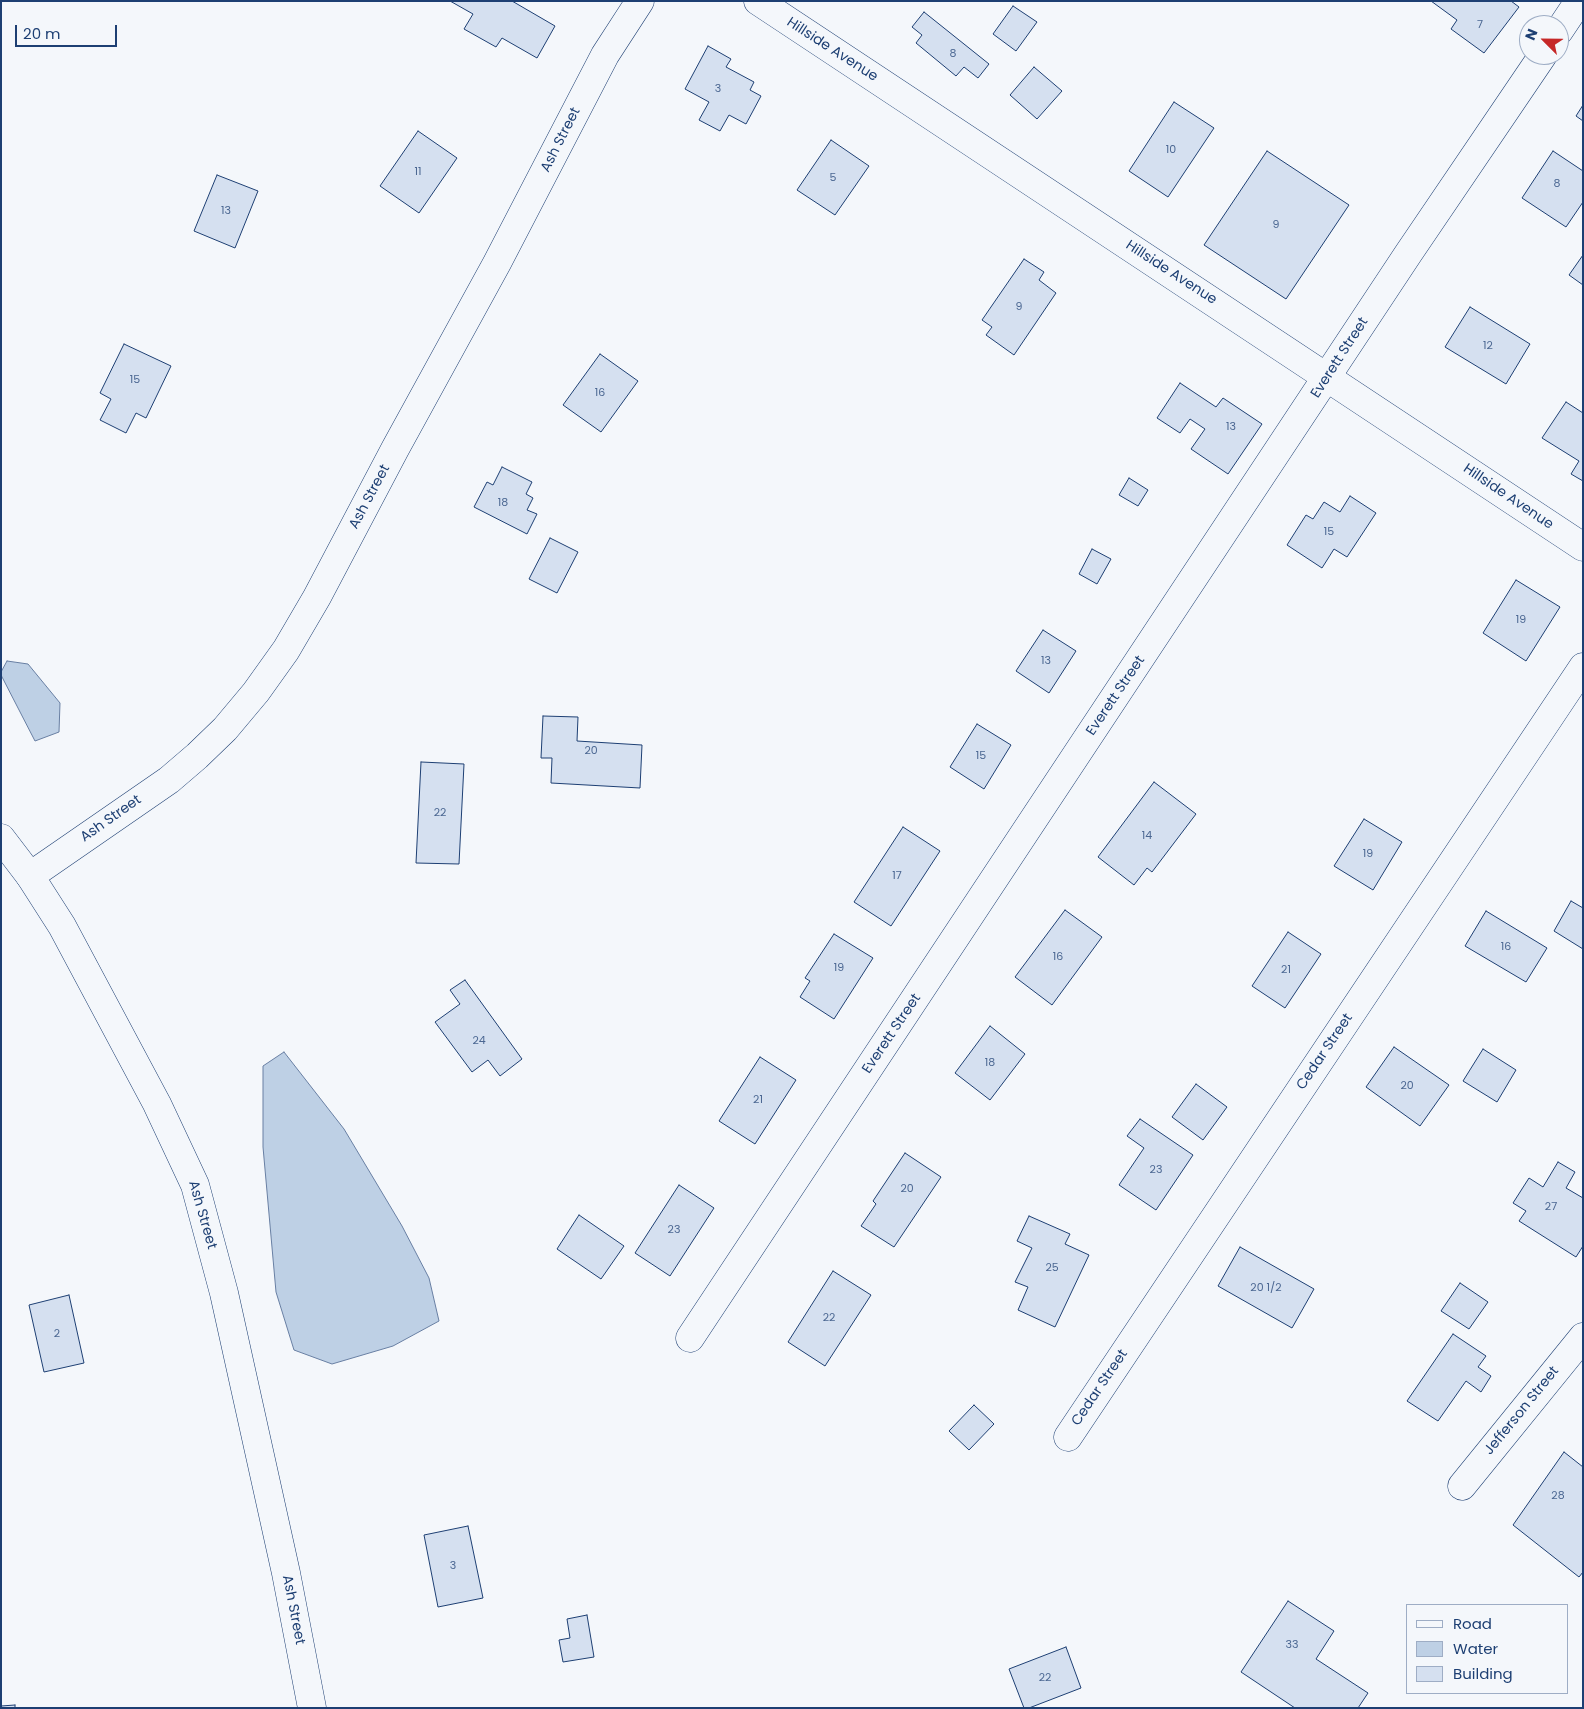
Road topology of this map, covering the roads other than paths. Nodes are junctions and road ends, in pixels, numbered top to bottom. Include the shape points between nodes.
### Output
1 (640, 1) edge
2 (758, 1) edge
3 (1579, 1) edge
4 (1569, 16) edge
5 (1536, 65) edge
6 (1328, 377) junction
7 (1583, 547) edge
8 (1583, 667) edge
9 (1, 838) edge
10 (30, 876) junction
11 (1583, 1337) edge
12 (690, 1338) dead end
13 (1068, 1437) dead end
14 (1462, 1486) dead end
15 (312, 1708) edge

1 - 10 street, Ash Street via 605,55 497,263 286,650 256,692 197,756 169,780
2 - 6 street, Hillside Avenue
3 - 4 street
5 - 6 street, Everett Street
6 - 7 street, Hillside Avenue
6 - 12 street, Everett Street
8 - 13 street, Cedar Street
9 - 10 street
10 - 15 street, Ash Street via 62,926 148,1087 195,1185 230,1322 286,1573
11 - 14 street, Jefferson Street

